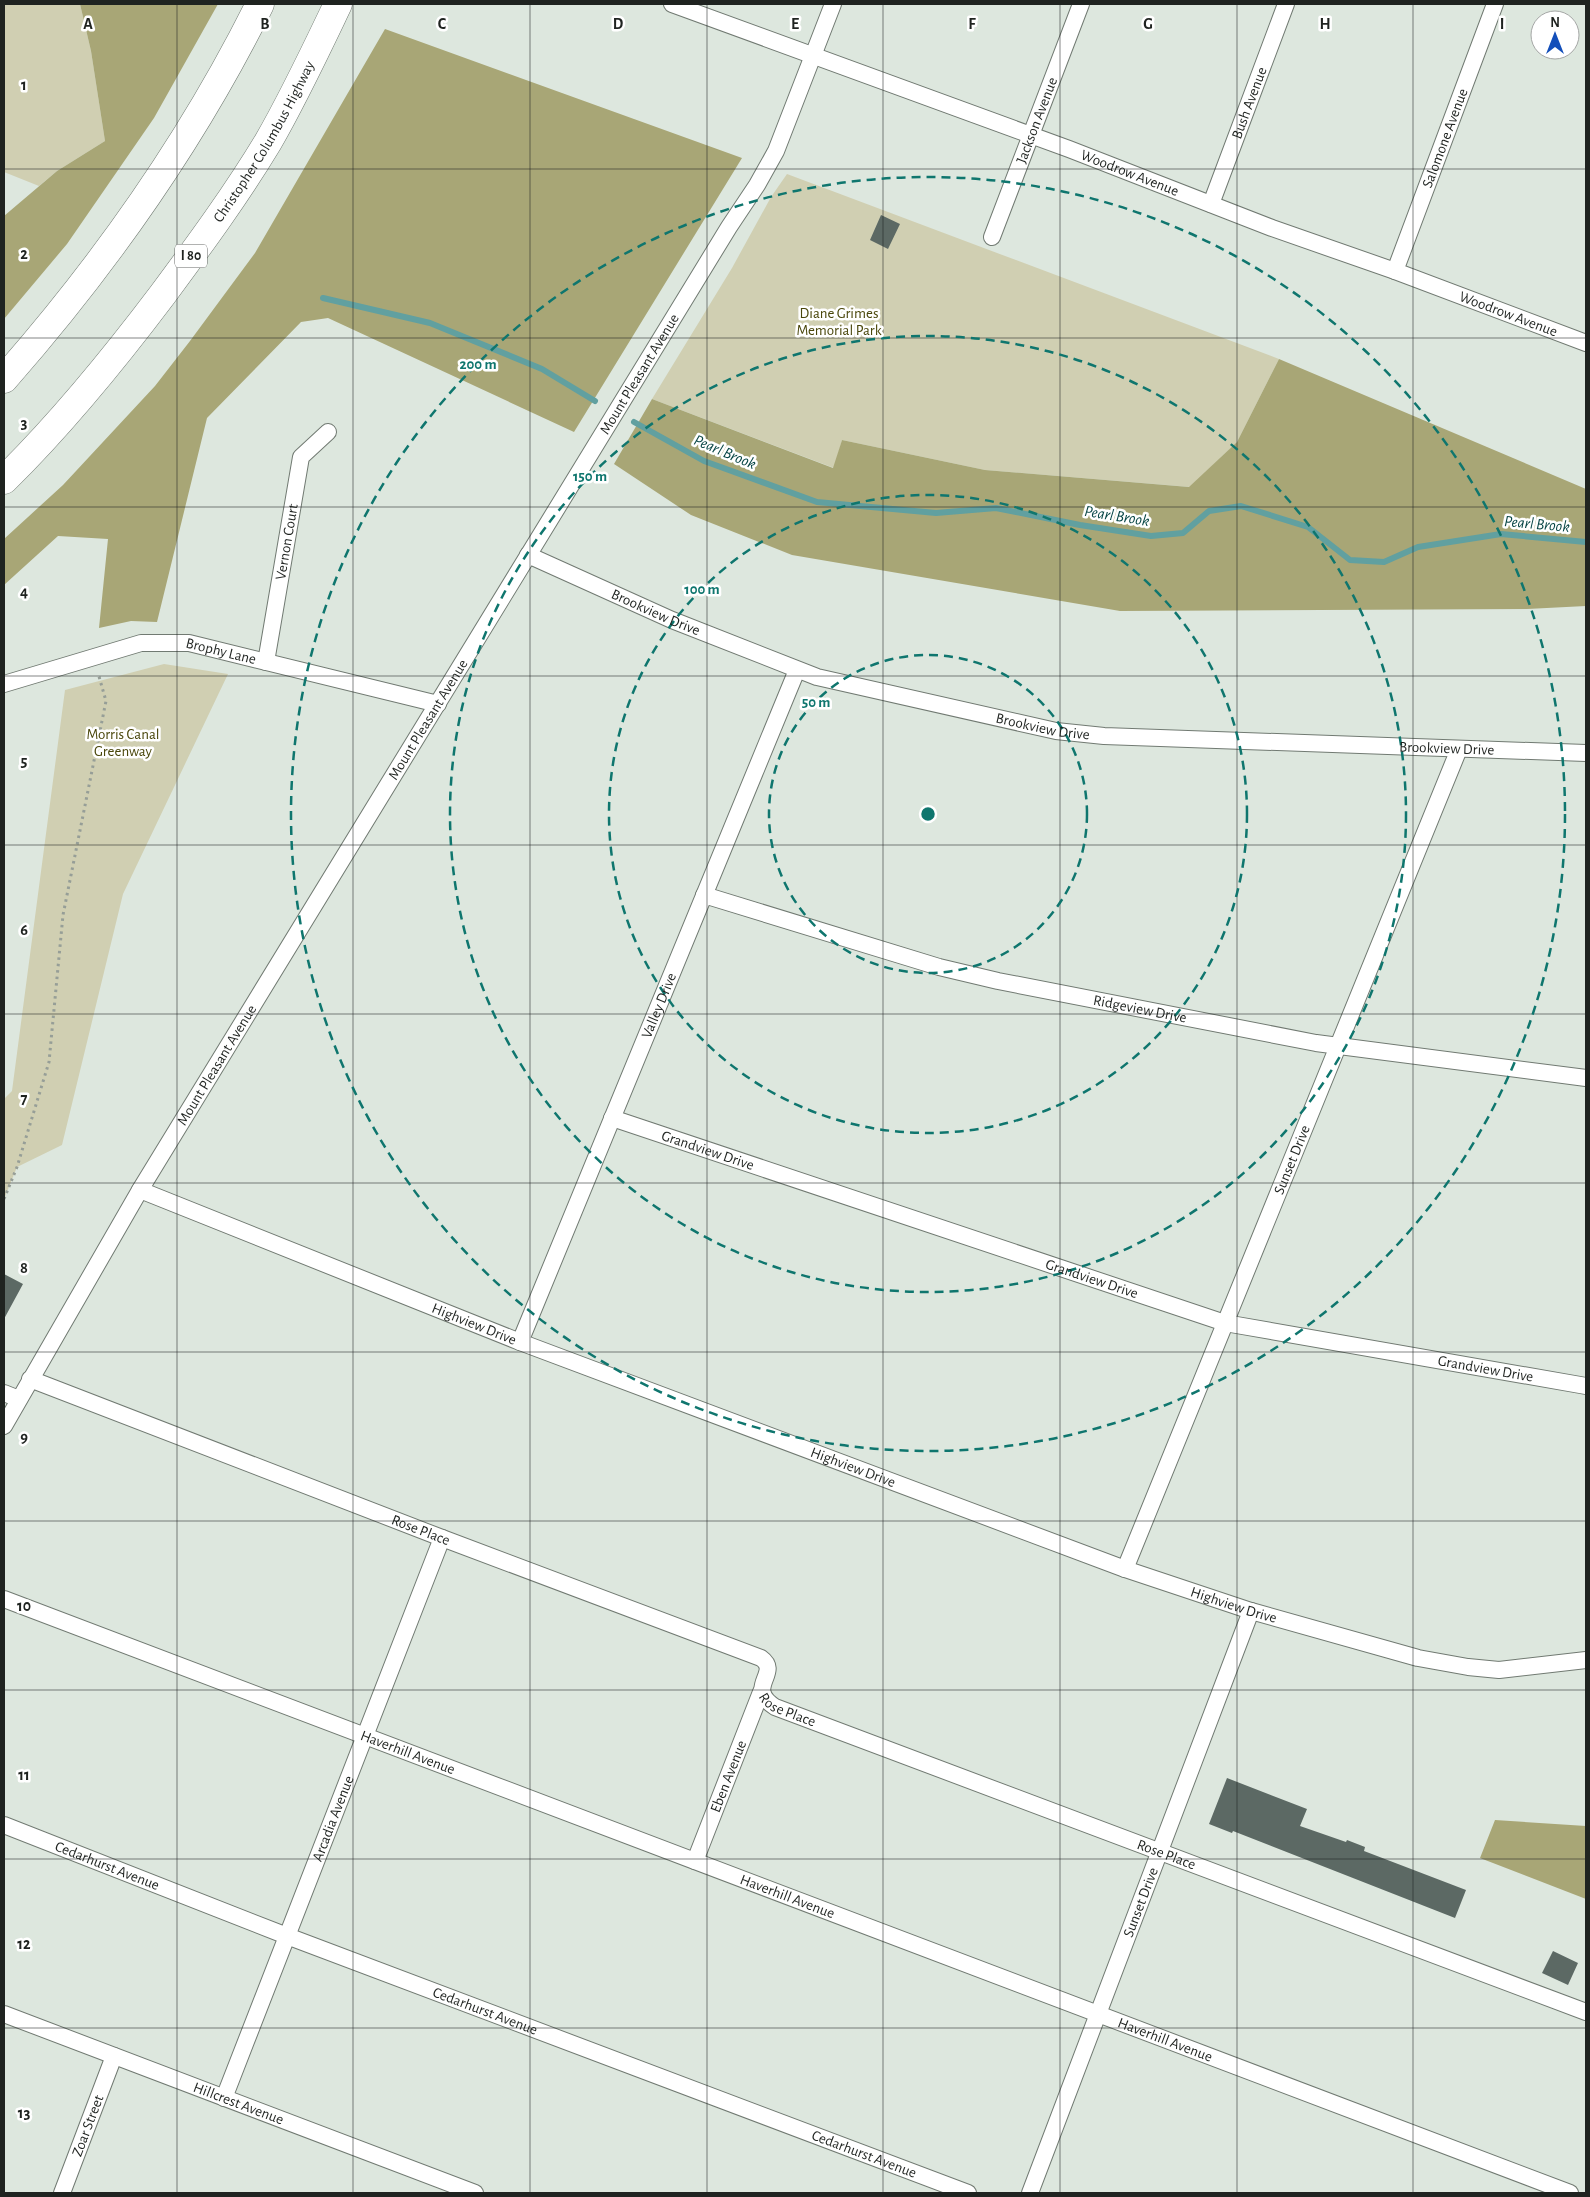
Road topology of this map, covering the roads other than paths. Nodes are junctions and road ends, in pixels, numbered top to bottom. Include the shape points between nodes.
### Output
1 (260, 4) edge
2 (338, 4) edge
3 (672, 4) edge
4 (833, 4) edge
5 (1081, 4) edge
6 (1286, 4) edge
7 (1495, 4) edge
8 (814, 56) junction
9 (1032, 135) junction
10 (1211, 204) junction
11 (992, 237) dead end
12 (1395, 271) junction
13 (1586, 343) edge
14 (4, 379) edge
15 (328, 432) dead end
16 (4, 480) edge
17 (528, 555) junction
18 (266, 662) junction
19 (797, 670) junction
20 (4, 684) edge
21 (438, 704) junction
22 (1459, 749) junction
23 (1586, 753) edge
24 (704, 895) junction
25 (1338, 1046) junction
26 (1586, 1078) edge
27 (612, 1118) junction
28 (140, 1190) junction
29 (1225, 1323) junction
30 (520, 1342) junction
31 (30, 1379) junction
32 (1586, 1386) edge
33 (4, 1393) edge
34 (19, 1399) junction
35 (4, 1426) edge
36 (442, 1538) junction
37 (1125, 1569) junction
38 (4, 1599) edge
39 (1251, 1611) junction
40 (1586, 1660) edge
41 (761, 1692) junction
42 (364, 1736) junction
43 (4, 1825) edge
44 (1160, 1850) junction
45 (695, 1861) junction
46 (287, 1936) junction
47 (1586, 2012) edge
48 (4, 2014) edge
49 (1098, 2015) junction
50 (114, 2056) junction
51 (224, 2098) junction
52 (62, 2193) edge
53 (475, 2193) edge
54 (968, 2193) edge
55 (1030, 2193) edge
56 (1570, 2193) edge

1 - 14 highway via 215,90 135,215 52,324
2 - 16 highway, Christopher Columbus Highway / I 80 via 304,76 228,206 129,339
3 - 8 street, Woodrow Avenue
4 - 8 street, Mount Pleasant Avenue
5 - 9 street, Jackson Avenue
6 - 10 street, Bush Avenue
7 - 12 street, Salomone Avenue
8 - 9 street, Woodrow Avenue
8 - 17 street, Mount Pleasant Avenue via 776,151 762,176
9 - 10 street, Woodrow Avenue
9 - 11 street, Jackson Avenue
10 - 12 street, Woodrow Avenue
12 - 13 street, Woodrow Avenue
15 - 18 street, Vernon Court via 301,457
17 - 19 street, Brookview Drive via 672,620
17 - 21 street, Mount Pleasant Avenue
18 - 20 street, Brophy Lane via 189,644 164,642 141,644
18 - 21 street, Brophy Lane
19 - 22 street, Brookview Drive via 1056,731 1104,736
19 - 24 street, Valley Drive
21 - 28 street, Mount Pleasant Avenue
22 - 23 street, Brookview Drive
22 - 25 street, Sunset Drive
24 - 25 street, Ridgeview Drive via 956,971
24 - 27 street, Valley Drive
25 - 26 street, Ridgeview Drive
25 - 29 street, Sunset Drive
27 - 29 street, Grandview Drive
27 - 30 street, Valley Drive
28 - 30 street, Highview Drive
28 - 31 street, Mount Pleasant Avenue
29 - 32 street, Grandview Drive
29 - 37 street, Sunset Drive
30 - 37 street, Highview Drive
31 - 34 street, Mount Pleasant Avenue
31 - 36 street, Rose Place
33 - 34 street
34 - 35 street, Mount Pleasant Avenue
36 - 41 street, Rose Place via 761,1658 767,1662 768,1668
36 - 42 street, Arcadia Avenue
37 - 39 street, Highview Drive
38 - 42 street, Haverhill Avenue
39 - 40 street, Highview Drive via 1418,1658 1468,1667 1499,1670
39 - 44 street, Sunset Drive
41 - 44 street, Rose Place via 775,1706
41 - 45 street, Eben Avenue
42 - 45 street, Haverhill Avenue
42 - 46 street, Arcadia Avenue
43 - 46 street, Cedarhurst Avenue
44 - 47 street, Rose Place
44 - 49 street, Sunset Drive
45 - 49 street, Haverhill Avenue
46 - 51 street, Arcadia Avenue
46 - 54 street, Cedarhurst Avenue
48 - 50 street, Hillcrest Avenue
49 - 55 street, Sunset Drive
49 - 56 street, Haverhill Avenue
50 - 51 street, Hillcrest Avenue
50 - 52 street, Zoar Street
51 - 53 street, Hillcrest Avenue

